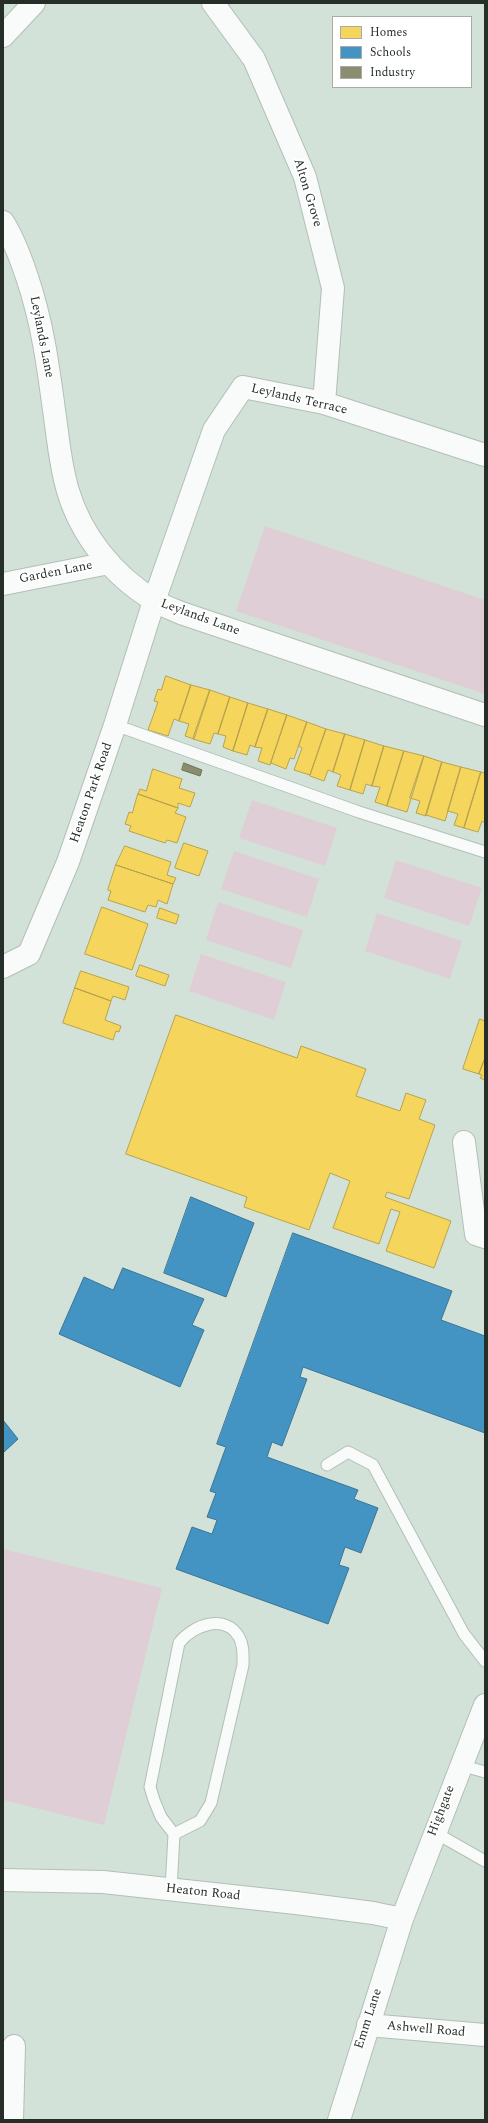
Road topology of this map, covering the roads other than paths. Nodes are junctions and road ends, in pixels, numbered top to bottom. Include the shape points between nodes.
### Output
1 (34, 3) edge
2 (213, 3) edge
3 (3, 36) edge
4 (3, 222) edge
5 (324, 403) junction
6 (485, 455) edge
7 (109, 563) junction
8 (3, 584) edge
9 (154, 601) junction
10 (485, 715) edge
11 (115, 725) junction
12 (485, 852) edge
13 (3, 967) edge
14 (464, 1142) dead end
15 (485, 1237) edge
16 (327, 1465) dead end
17 (485, 1661) edge
18 (485, 1705) edge
19 (460, 1766) junction
20 (485, 1772) edge
21 (434, 1832) junction
22 (174, 1834) junction
23 (485, 1861) edge
24 (3, 1880) edge
25 (171, 1890) junction
26 (402, 1919) junction
27 (368, 2025) junction
28 (485, 2035) edge
29 (14, 2046) dead end
30 (12, 2120) edge
31 (339, 2120) edge

1 - 3 street
2 - 5 street, Alton Grove via 254,59 305,177 332,288
4 - 7 street, Leylands Lane via 23,265 36,302 68,492 94,545
5 - 6 street, Leylands Terrace
5 - 9 street, Leylands Terrace via 243,387 214,430
7 - 8 street, Garden Lane
7 - 9 street, Leylands Lane
9 - 10 street, Leylands Lane via 189,616
9 - 11 street, Heaton Park Road
11 - 12 lane via 359,812
11 - 13 street, Heaton Park Road via 68,862 29,954
14 - 15 street via 476,1234
16 - 17 lane via 348,1452 373,1465 464,1634
18 - 19 street, Highgate
19 - 20 lane
19 - 21 street, Highgate
21 - 23 lane
21 - 26 street, Highgate
22 - 22 lane via 161,1817 150,1787 179,1643 186,1635 208,1623 233,1629 240,1638 243,1665 211,1803 200,1821
22 - 25 lane
24 - 25 street, Heaton Road via 103,1882
25 - 26 street, Heaton Road via 311,1905
26 - 27 street, Emm Lane
27 - 28 street, Ashwell Road
27 - 31 street, Emm Lane
29 - 30 street

